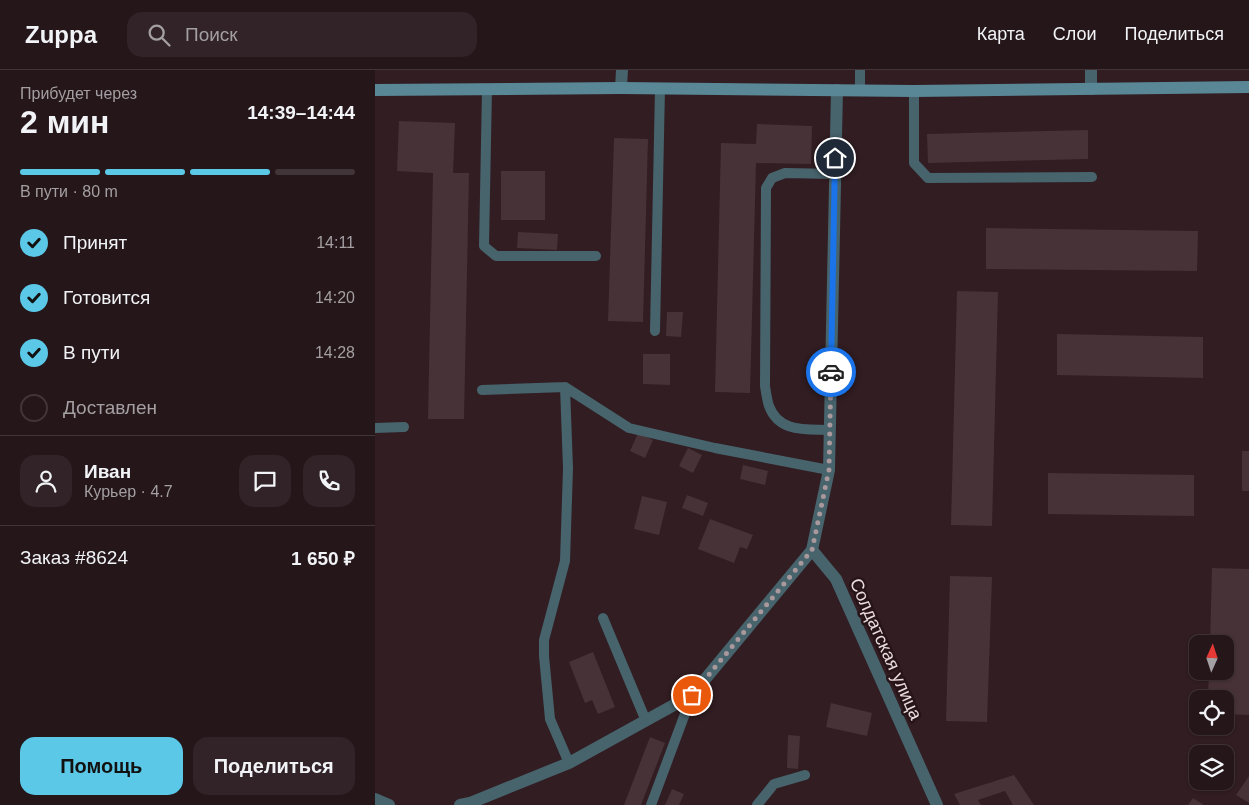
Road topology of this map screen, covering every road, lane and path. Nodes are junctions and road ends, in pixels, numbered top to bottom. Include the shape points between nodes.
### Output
1 (622, 70) edge
2 (860, 70) edge
3 (1091, 70) edge
4 (1249, 87) edge
5 (621, 88) junction
6 (660, 88) junction
7 (487, 89) junction
8 (1091, 89) junction
9 (375, 90) edge
10 (837, 90) junction
11 (860, 90) junction
12 (914, 91) junction
13 (835, 174) junction
14 (1091, 177) dead end
15 (596, 256) dead end
16 (655, 331) dead end
17 (565, 387) junction
18 (482, 390) dead end
19 (404, 427) dead end
20 (375, 428) edge
21 (830, 430) junction
22 (829, 470) junction
23 (812, 550) junction
24 (603, 618) dead end
25 (692, 695) junction
26 (646, 721) junction
27 (569, 763) junction
28 (805, 775) dead end
29 (375, 799) edge
30 (389, 805) edge
31 (460, 805) edge
32 (651, 805) edge
33 (757, 805) edge
34 (937, 805) edge

1 - 5 street
2 - 11 lane
3 - 8 street
4 - 8 main road
5 - 6 main road
5 - 7 main road
6 - 10 main road
6 - 16 lane
7 - 9 main road
7 - 15 lane via 485,246 496,256
8 - 12 main road
10 - 11 main road
10 - 13 street
11 - 12 main road
12 - 14 lane via 914,163 928,178
13 - 21 street
13 - 21 lane via 785,173 772,178 766,188 765,386 769,406 779,421 794,428
17 - 18 lane
17 - 22 lane via 629,428
17 - 27 lane via 565,560 544,640 544,656 550,719
19 - 20 lane
21 - 22 street
22 - 23 street
23 - 25 street
23 - 34 street, Солдатская улица via 836,579
24 - 26 lane
25 - 26 street
25 - 32 lane
26 - 27 street
27 - 31 street
28 - 33 lane via 774,784
29 - 30 street

